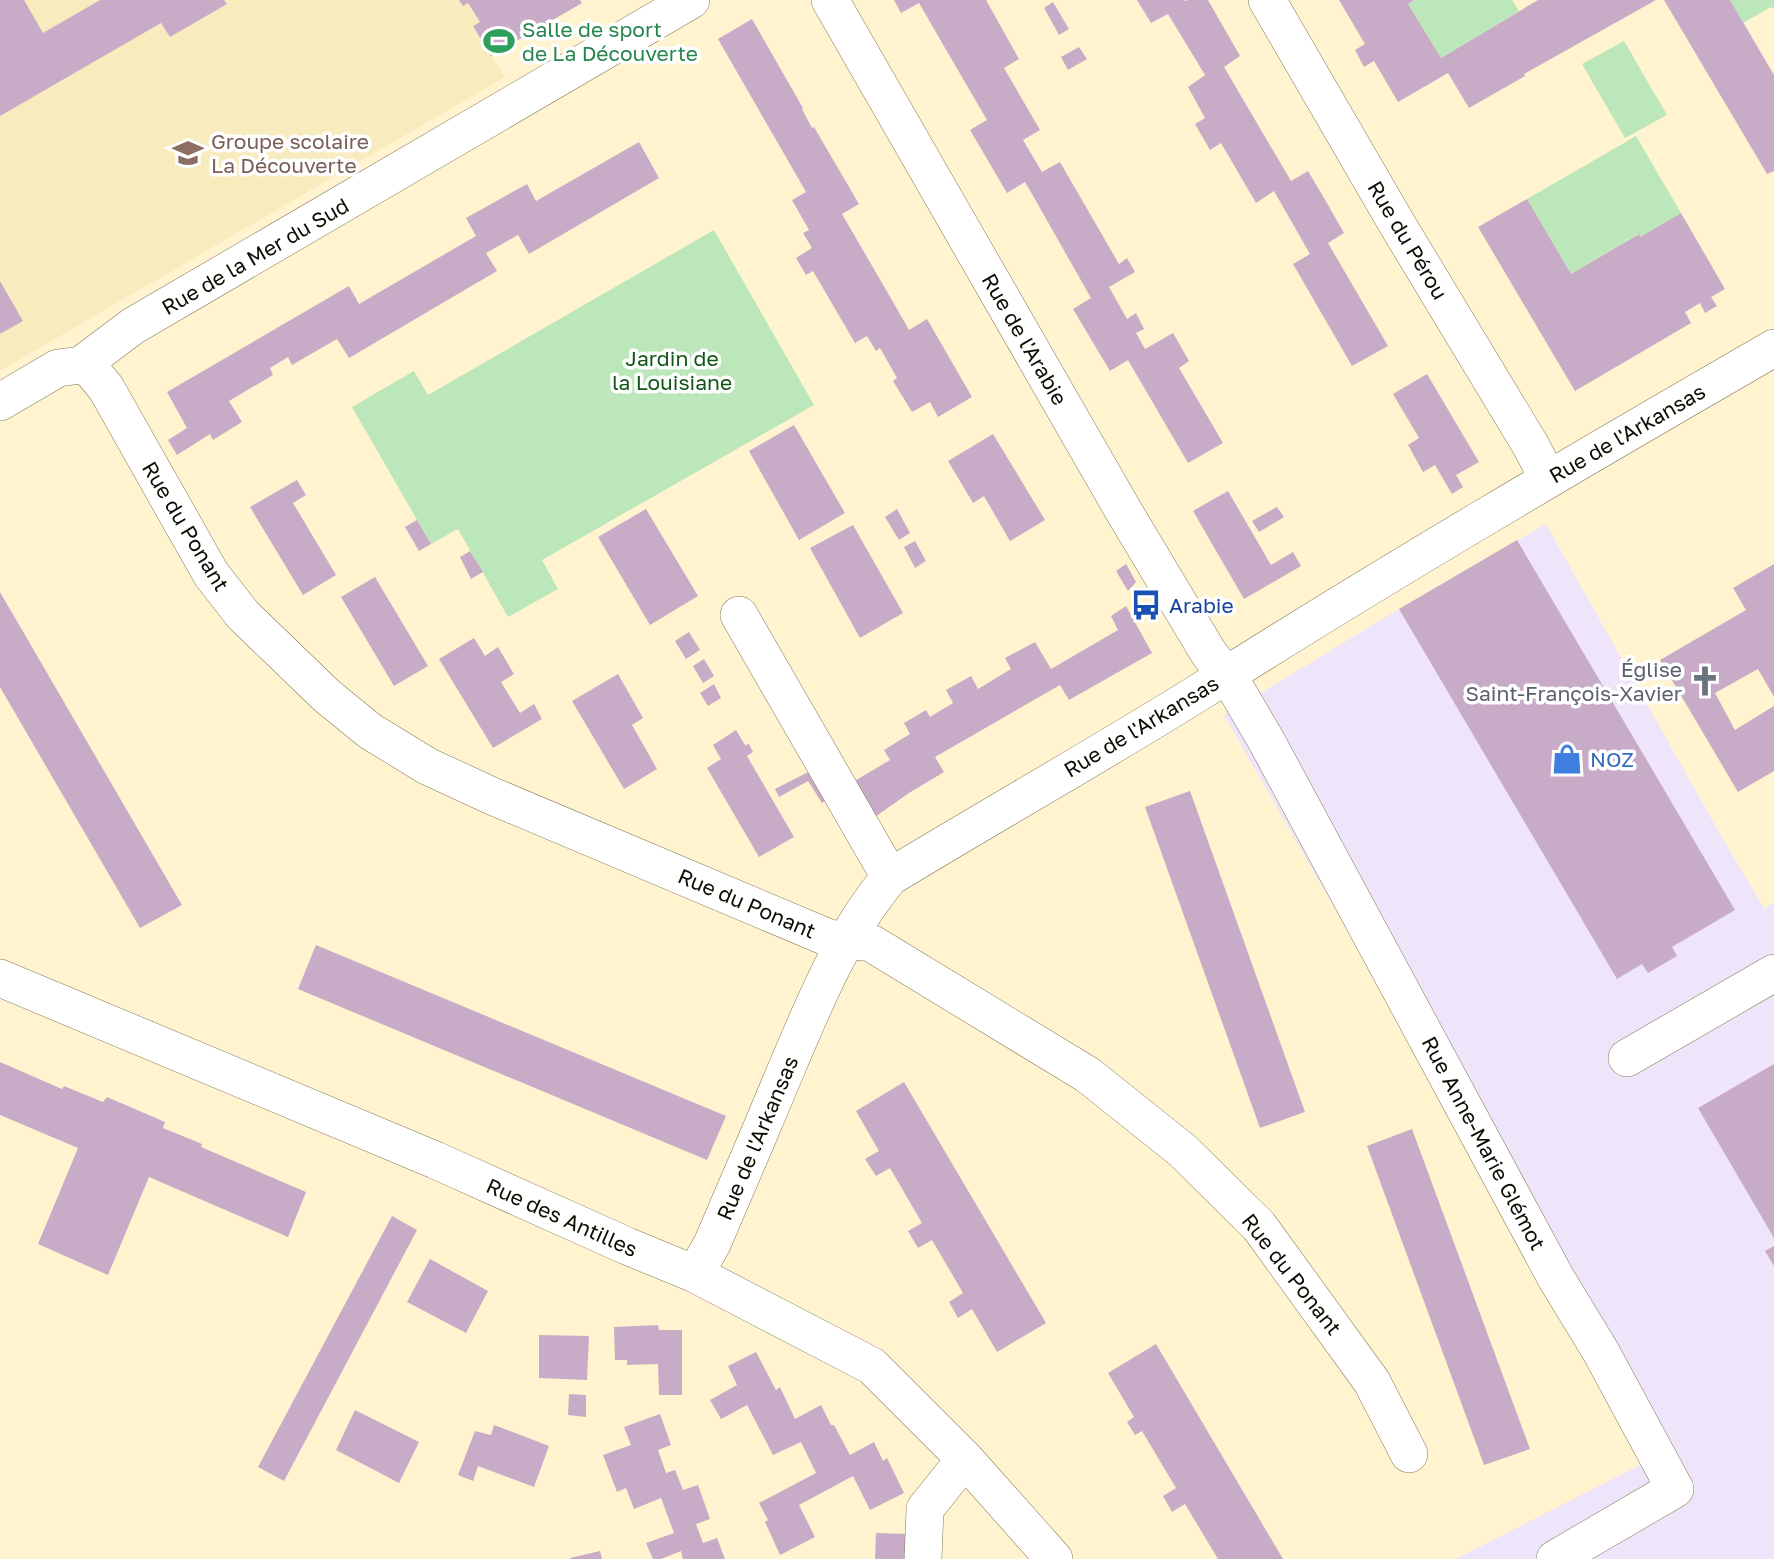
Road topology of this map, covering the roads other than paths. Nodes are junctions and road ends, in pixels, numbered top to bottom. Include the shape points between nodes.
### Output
1 (691, 0) edge
2 (831, 0) edge
3 (1267, 0) edge
4 (1774, 348) edge
5 (81, 365) junction
6 (0, 402) edge
7 (1544, 482) junction
8 (739, 615) dead end
9 (1226, 674) junction
10 (890, 877) junction
11 (846, 940) junction
12 (1774, 973) edge
13 (0, 978) edge
14 (1627, 1058) dead end
15 (695, 1274) junction
16 (1409, 1454) dead end
17 (965, 1459) junction
18 (923, 1559) edge
19 (1054, 1559) edge
20 (1555, 1559) edge

1 - 5 street, Rue de la Mer du Sud via 133,326
2 - 9 street, Rue de l'Arabie via 1123,510 1208,652
3 - 7 street, Rue du Pérou via 1531,446
4 - 7 street, Rue de l'Arkansas
5 - 6 street, Rue de la Mer du Sud via 58,368
5 - 11 street, Rue du Ponant via 106,388 211,574 243,615 370,731 427,766 492,796 829,938
7 - 9 street, Rue de l'Arkansas
8 - 10 street
9 - 10 street, Rue de l'Arkansas
9 - 20 street, Rue Anne-Marie Glémot via 1675,1489
10 - 11 street, Rue de l'Arkansas
11 - 15 street, Rue de l'Arkansas
11 - 16 street, Rue du Ponant via 871,943 1088,1075 1182,1150 1259,1226 1372,1382
12 - 14 street
13 - 15 street, Rue des Antilles
15 - 17 street, Rue des Antilles via 872,1366
17 - 18 street via 925,1509
17 - 19 street, Rue des Antilles

